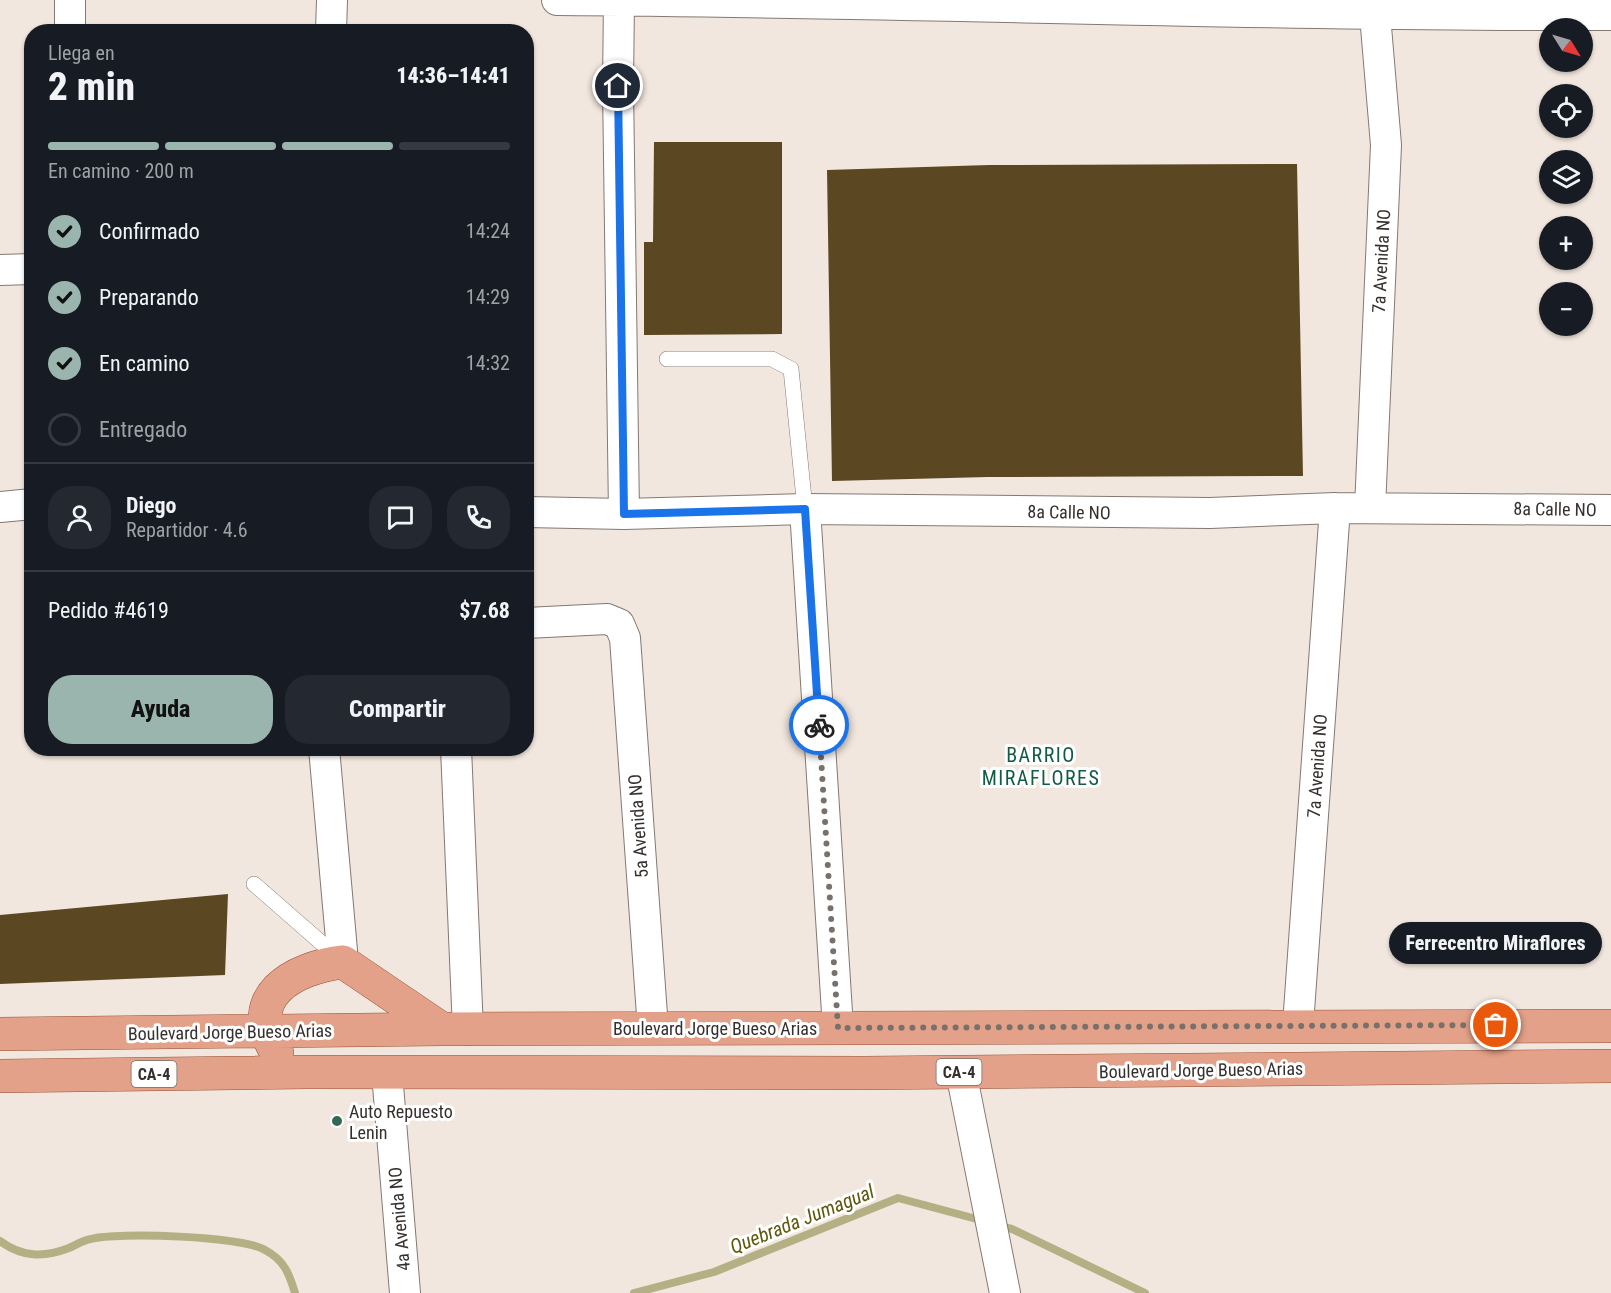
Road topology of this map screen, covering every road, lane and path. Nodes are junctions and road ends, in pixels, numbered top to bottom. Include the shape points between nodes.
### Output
1 (70, 0) edge
2 (332, 0) edge
3 (557, 0) edge
4 (620, 0) edge
5 (909, 2) edge
6 (1370, 8) edge
7 (1611, 15) edge
8 (70, 24) edge
9 (331, 24) edge
10 (24, 268) edge
11 (0, 270) edge
12 (667, 359) dead end
13 (24, 505) edge
14 (0, 507) edge
15 (1335, 507) junction
16 (1370, 508) junction
17 (805, 509) junction
18 (1611, 510) edge
19 (534, 512) edge
20 (624, 514) junction
21 (534, 622) edge
22 (325, 756) edge
23 (456, 756) edge
24 (254, 884) dead end
25 (343, 962) junction
26 (1298, 1025) junction
27 (1611, 1026) edge
28 (838, 1028) junction
29 (455, 1029) junction
30 (653, 1029) junction
31 (267, 1032) junction
32 (0, 1034) edge
33 (1611, 1066) edge
34 (307, 1072) junction
35 (962, 1072) junction
36 (387, 1073) junction
37 (0, 1076) edge
38 (405, 1293) edge
39 (1005, 1293) edge

1 - 8 street
2 - 9 street
3 - 4 street
4 - 5 street
4 - 20 street
5 - 6 street
6 - 7 street
6 - 16 street, 7a Avenida NO via 1386,145
10 - 11 street
12 - 17 lane via 772,359 791,369
13 - 14 street
15 - 16 street, 8a Calle NO
15 - 17 street, 8a Calle NO via 1210,513
15 - 26 street, 7a Avenida NO
16 - 18 street, 8a Calle NO
17 - 20 street, 8a Calle NO
17 - 28 street
19 - 20 street, 8a Calle NO
21 - 30 street, 5a Avenida NO via 607,619 619,624 625,638
22 - 25 street
23 - 29 street
24 - 25 lane
25 - 29 main road
25 - 31 main road via 324,964 279,985 266,1007
26 - 27 main road, Boulevard Jorge Bueso Arias
26 - 28 main road, Boulevard Jorge Bueso Arias
28 - 30 main road, Boulevard Jorge Bueso Arias
29 - 30 main road, Boulevard Jorge Bueso Arias
29 - 31 main road, Boulevard Jorge Bueso Arias
31 - 32 main road, Boulevard Jorge Bueso Arias
31 - 34 main road via 284,1060
33 - 35 main road, Boulevard Jorge Bueso Arias / CA-4
34 - 36 main road, Boulevard Jorge Bueso Arias / CA-4
34 - 37 main road, Boulevard Jorge Bueso Arias / CA-4
35 - 36 main road, Boulevard Jorge Bueso Arias / CA-4
35 - 39 street
36 - 38 street, 4a Avenida NO

